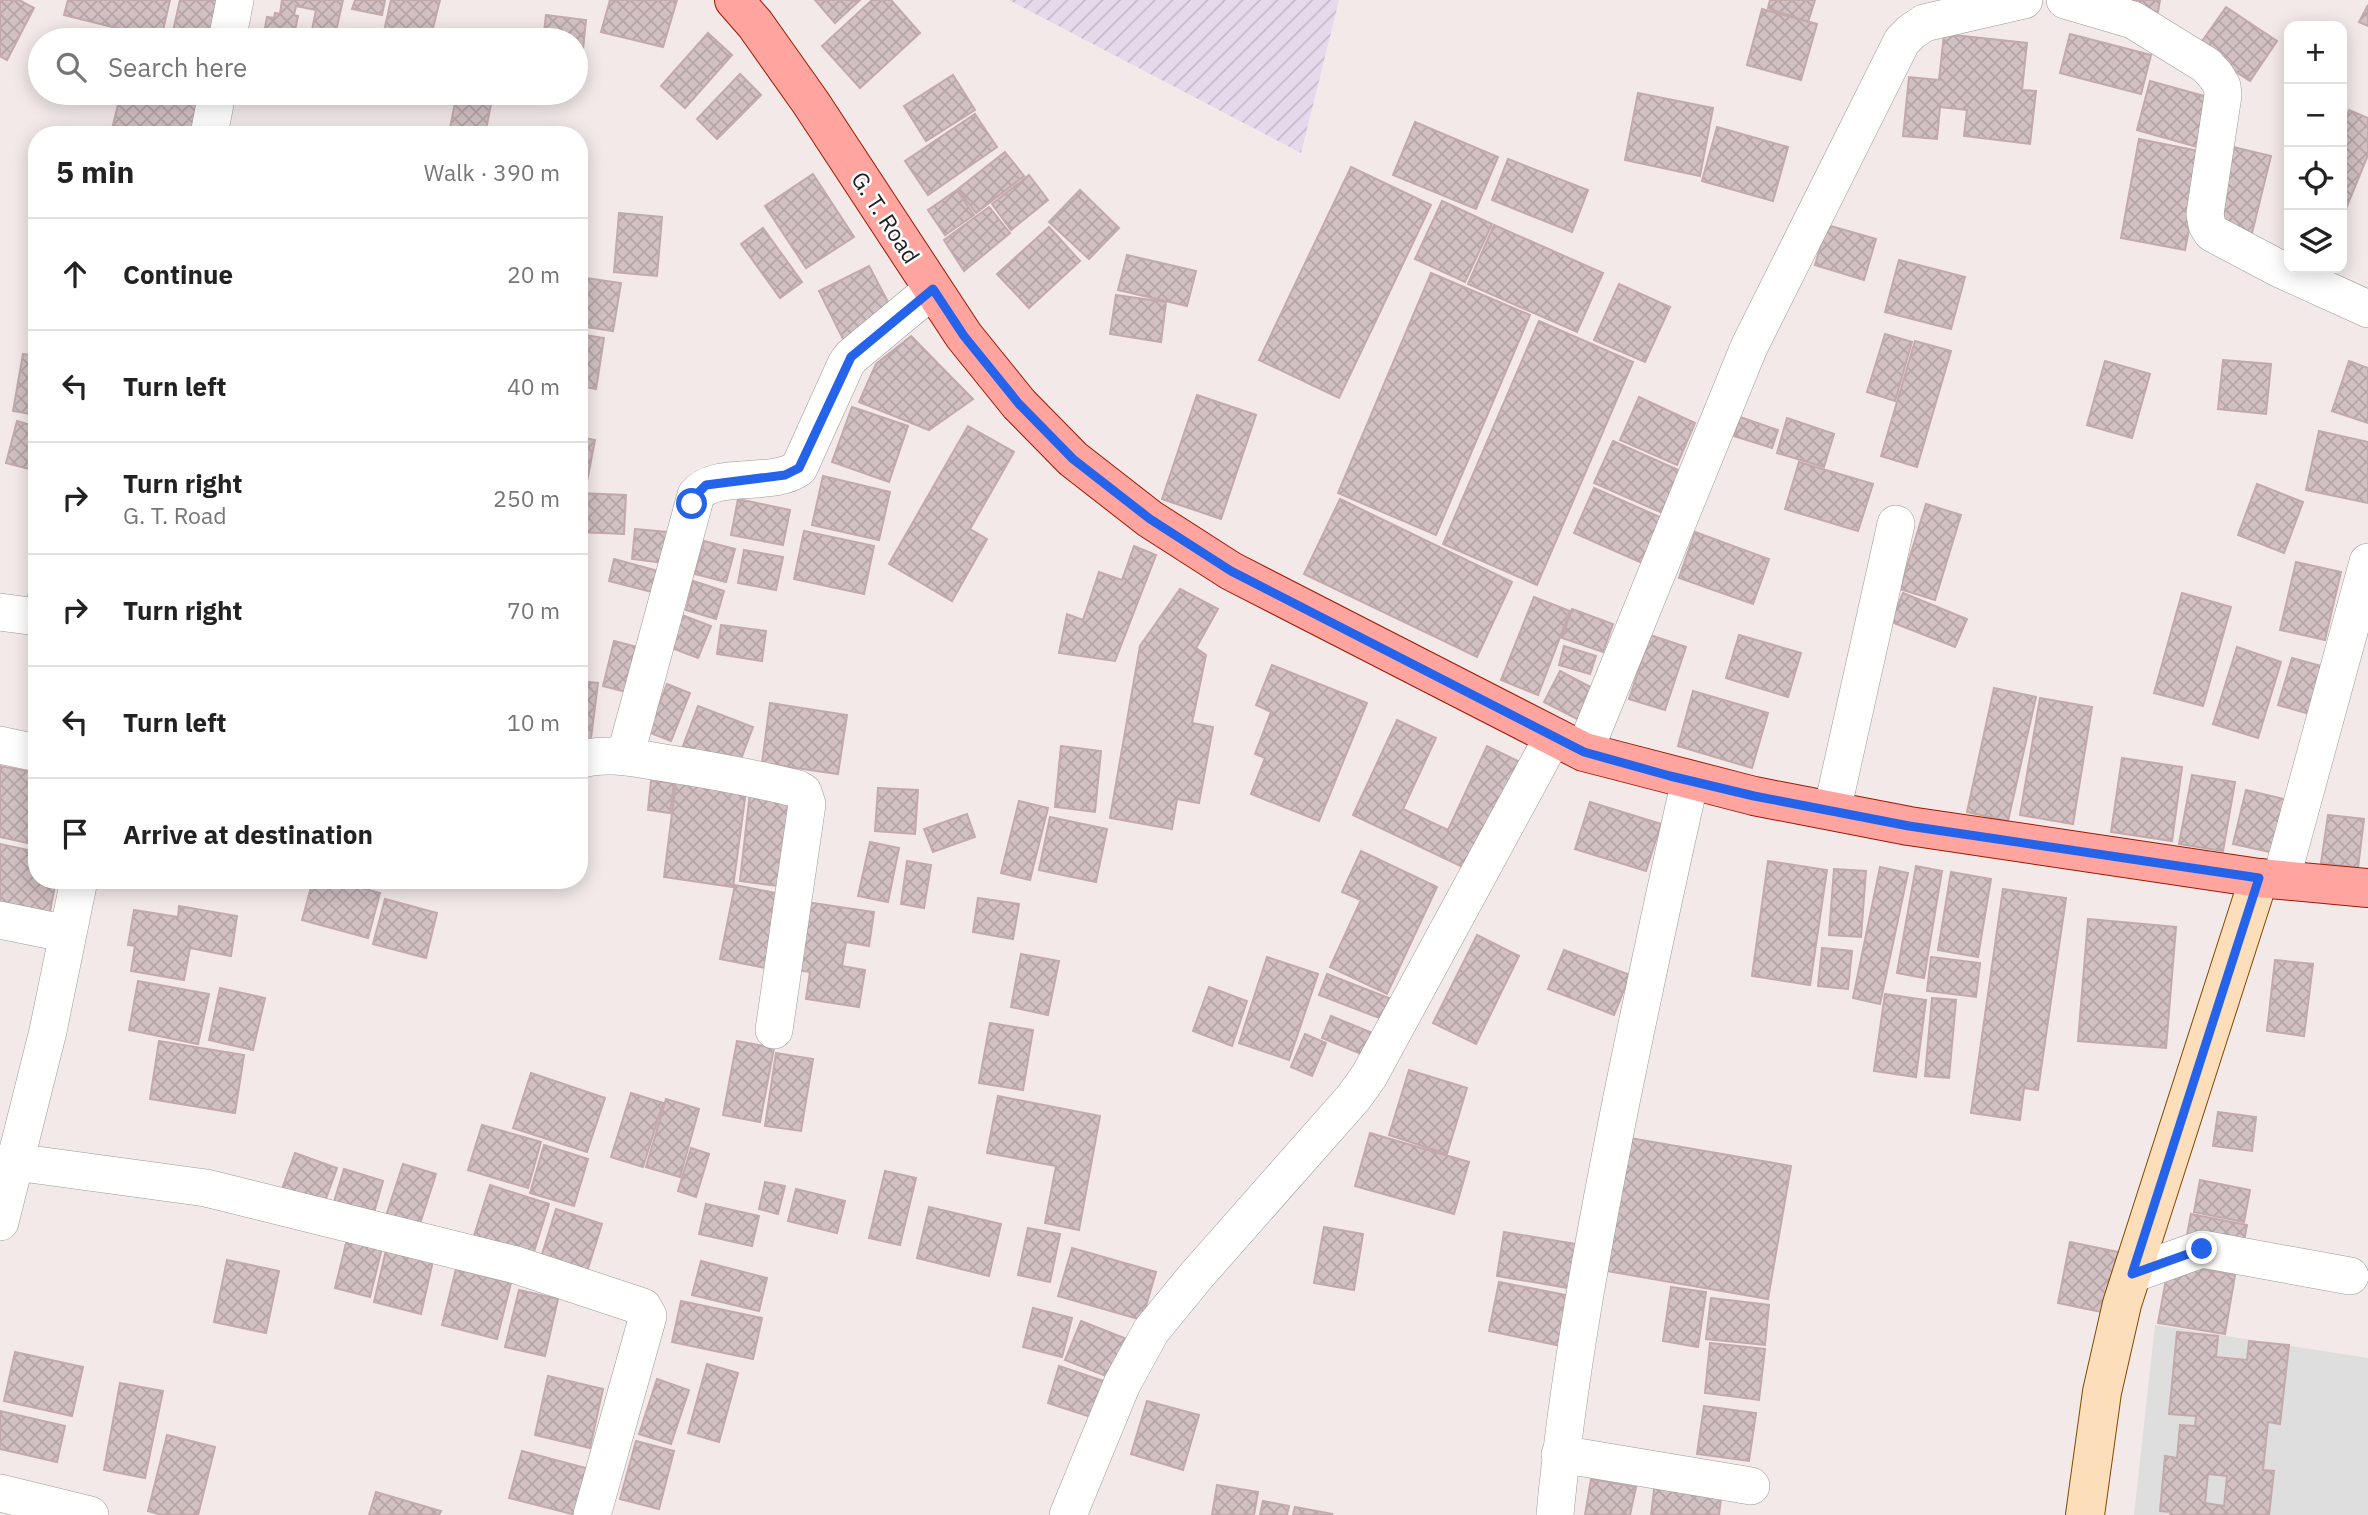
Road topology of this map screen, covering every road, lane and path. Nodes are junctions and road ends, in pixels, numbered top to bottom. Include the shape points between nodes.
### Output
1 (235, 0) edge
2 (734, 0) edge
3 (2024, 0) edge
4 (2065, 0) edge
5 (229, 28) edge
6 (215, 105) edge
7 (211, 126) edge
8 (933, 289) junction
9 (2368, 309) edge
10 (1896, 524) dead end
11 (2368, 562) edge
12 (0, 612) edge
13 (28, 616) edge
14 (0, 745) edge
15 (1569, 745) junction
16 (28, 751) edge
17 (625, 757) junction
18 (588, 758) edge
19 (1690, 780) junction
20 (1832, 811) junction
21 (2270, 879) junction
22 (2368, 888) edge
23 (77, 889) edge
24 (0, 920) edge
25 (68, 934) junction
26 (774, 1030) dead end
27 (15, 1162) junction
28 (0, 1222) edge
29 (2132, 1274) junction
30 (2350, 1276) dead end
31 (1560, 1454) junction
32 (1751, 1486) dead end
33 (0, 1493) edge
34 (90, 1515) edge
35 (592, 1515) edge
36 (1068, 1515) edge
37 (1555, 1515) edge
38 (2085, 1515) edge

1 - 5 street
2 - 8 main road, G. T. Road via 811,103
3 - 15 street via 1924,23 1902,41 1749,347
4 - 9 street via 2133,20 2206,65 2216,76 2223,95 2205,214 2212,233
6 - 7 street
8 - 15 main road, G. T. Road via 1019,404 1073,459 1150,519 1231,571
8 - 17 street via 851,357 799,468 785,475 706,485 696,495
10 - 20 street
11 - 21 street
12 - 13 street
14 - 16 street
15 - 19 main road, G. T. Road
15 - 36 street via 1369,1076 1151,1331 1122,1384
17 - 18 street
17 - 26 street via 735,774 803,792 807,803
19 - 20 main road, G. T. Road
19 - 31 street via 1597,1223
20 - 21 main road, G. T. Road
21 - 22 main road, G. T. Road
21 - 29 street
23 - 25 street
24 - 25 street
25 - 27 street
27 - 28 street
27 - 35 street via 206,1188 516,1265 643,1307 648,1316
29 - 30 street via 2202,1249
29 - 38 street via 2104,1381
31 - 32 street
31 - 37 street
33 - 34 street

